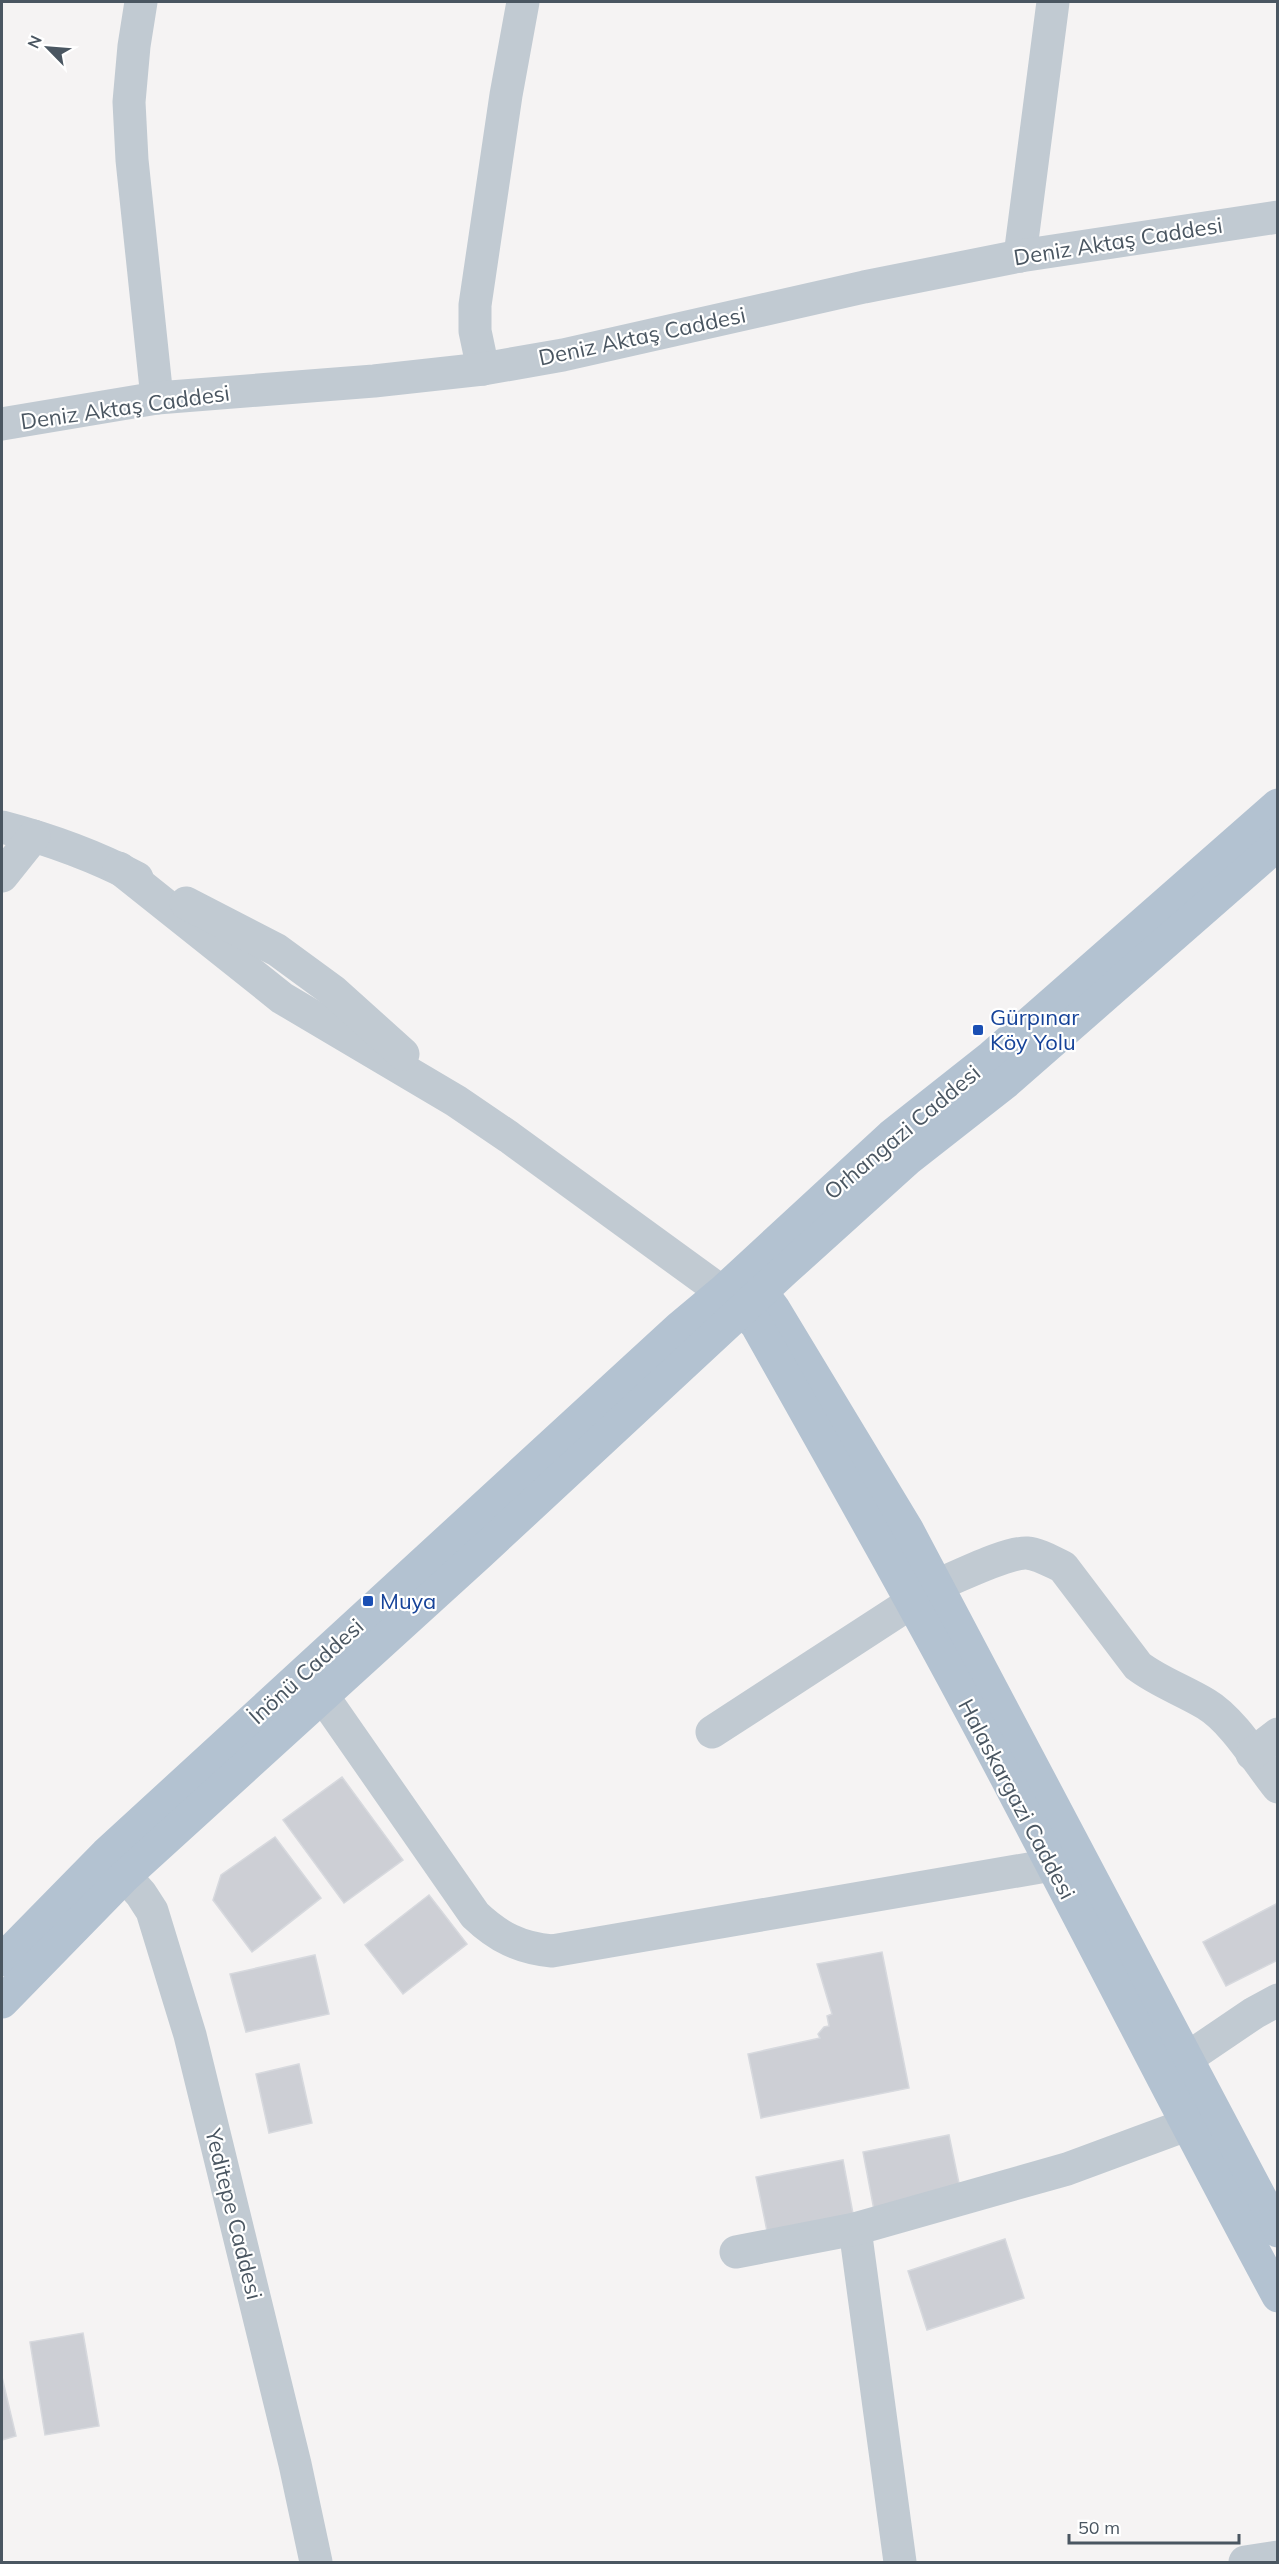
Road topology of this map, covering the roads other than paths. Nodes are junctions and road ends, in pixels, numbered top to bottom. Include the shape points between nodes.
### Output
1 (141, 2) edge
2 (524, 2) edge
3 (1053, 2) edge
4 (1278, 217) edge
5 (1020, 256) junction
6 (483, 369) junction
7 (157, 398) junction
8 (2, 424) edge
9 (1278, 805) edge
10 (2, 827) edge
11 (34, 836) junction
12 (1278, 843) edge
13 (2, 876) edge
14 (1157, 930) junction
15 (743, 1291) junction
16 (924, 1594) junction
17 (314, 1684) junction
18 (712, 1732) dead end
19 (1278, 1734) edge
20 (1252, 1754) junction
21 (208, 1780) junction
22 (1278, 1787) edge
23 (1068, 1863) junction
24 (125, 1876) junction
25 (45, 1935) junction
26 (2, 1960) edge
27 (1278, 2000) edge
28 (2, 2002) edge
29 (1186, 2059) junction
30 (1200, 2118) junction
31 (855, 2229) junction
32 (1278, 2230) edge
33 (736, 2252) dead end
34 (1278, 2296) edge
35 (1278, 2557) edge
36 (316, 2562) edge
37 (900, 2562) edge
38 (1245, 2562) edge

1 - 7 street via 129,102
2 - 6 street via 475,305 475,331
3 - 5 street
4 - 5 street, Deniz Aktaş Caddesi
5 - 6 street, Deniz Aktaş Caddesi
6 - 7 street, Deniz Aktaş Caddesi
7 - 8 street, Deniz Aktaş Caddesi
9 - 14 main road, Orhangazi Caddesi
10 - 11 street
11 - 13 street
11 - 15 street via 119,868 282,998 456,1101
12 - 14 main road, Orhangazi Caddesi
14 - 15 main road, Orhangazi Caddesi via 998,1070 900,1148
15 - 16 main road via 907,1529
15 - 17 main road, Orhangazi Caddesi
16 - 18 street
16 - 20 street via 1005,1557 1027,1553 1063,1567 1138,1666 1208,1705
16 - 23 main road
17 - 21 main road, Orhangazi Caddesi
17 - 23 street via 475,1915 501,1936 534,1949 552,1952
19 - 20 street
20 - 22 street
21 - 24 main road
21 - 25 main road via 106,1854
23 - 29 main road
23 - 30 main road, Halaskargazi Caddesi
24 - 25 main road
24 - 36 street, Yeditepe Caddesi via 152,1911 190,2035
25 - 26 main road
25 - 28 main road
27 - 29 street
29 - 30 main road
30 - 31 street via 1067,2169
30 - 32 main road
30 - 34 main road, Halaskargazi Caddesi
31 - 33 street
31 - 37 street
35 - 38 street

